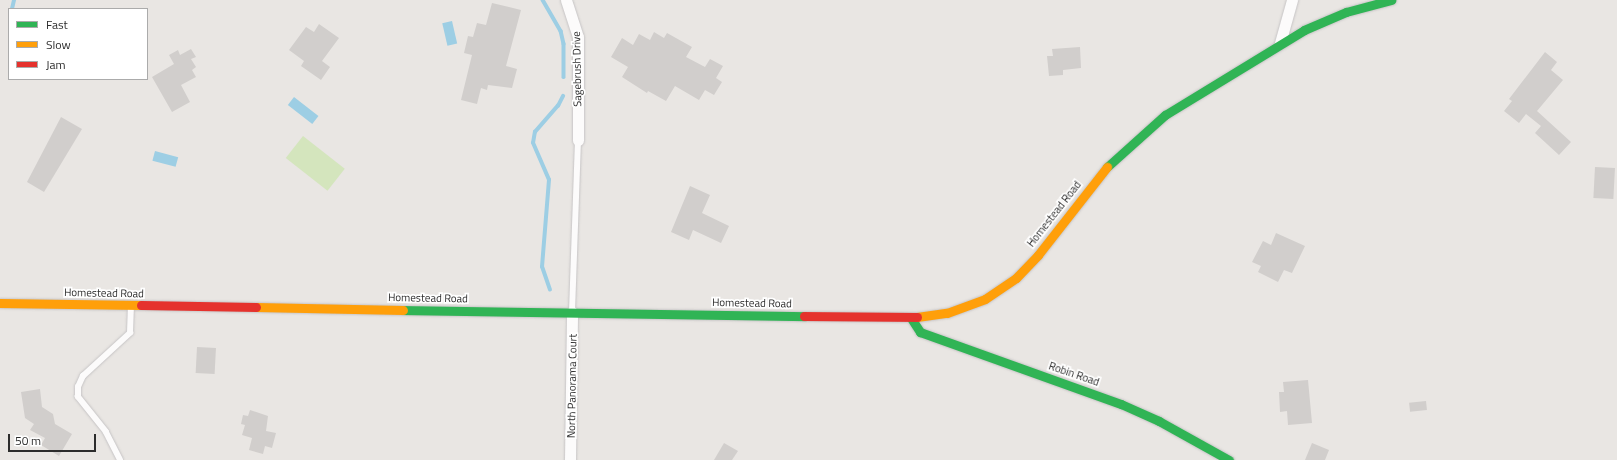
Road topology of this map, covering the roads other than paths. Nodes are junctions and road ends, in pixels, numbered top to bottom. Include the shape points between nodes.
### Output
1 (566, 0) edge
2 (1292, 0) edge
3 (1391, 0) edge
4 (1280, 43) junction
5 (578, 140) joint
6 (0, 304) edge
7 (130, 305) junction
8 (572, 312) junction
9 (911, 318) junction
10 (120, 460) edge
11 (570, 460) edge
12 (1229, 460) edge

1 - 5 street, Sagebrush Drive via 578,37
2 - 4 street
3 - 4 street, Homestead Road via 1327,19
4 - 9 street, Homestead Road via 1144,130 1112,160 1038,255 1000,290 965,307
5 - 8 lane
6 - 7 street, Homestead Road
7 - 8 street, Homestead Road
7 - 10 lane via 130,333 83,376 78,387 78,397 106,432
8 - 9 street, Homestead Road
8 - 11 street, North Panorama Court
9 - 12 street, Robin Road via 920,332 1121,404 1159,420

